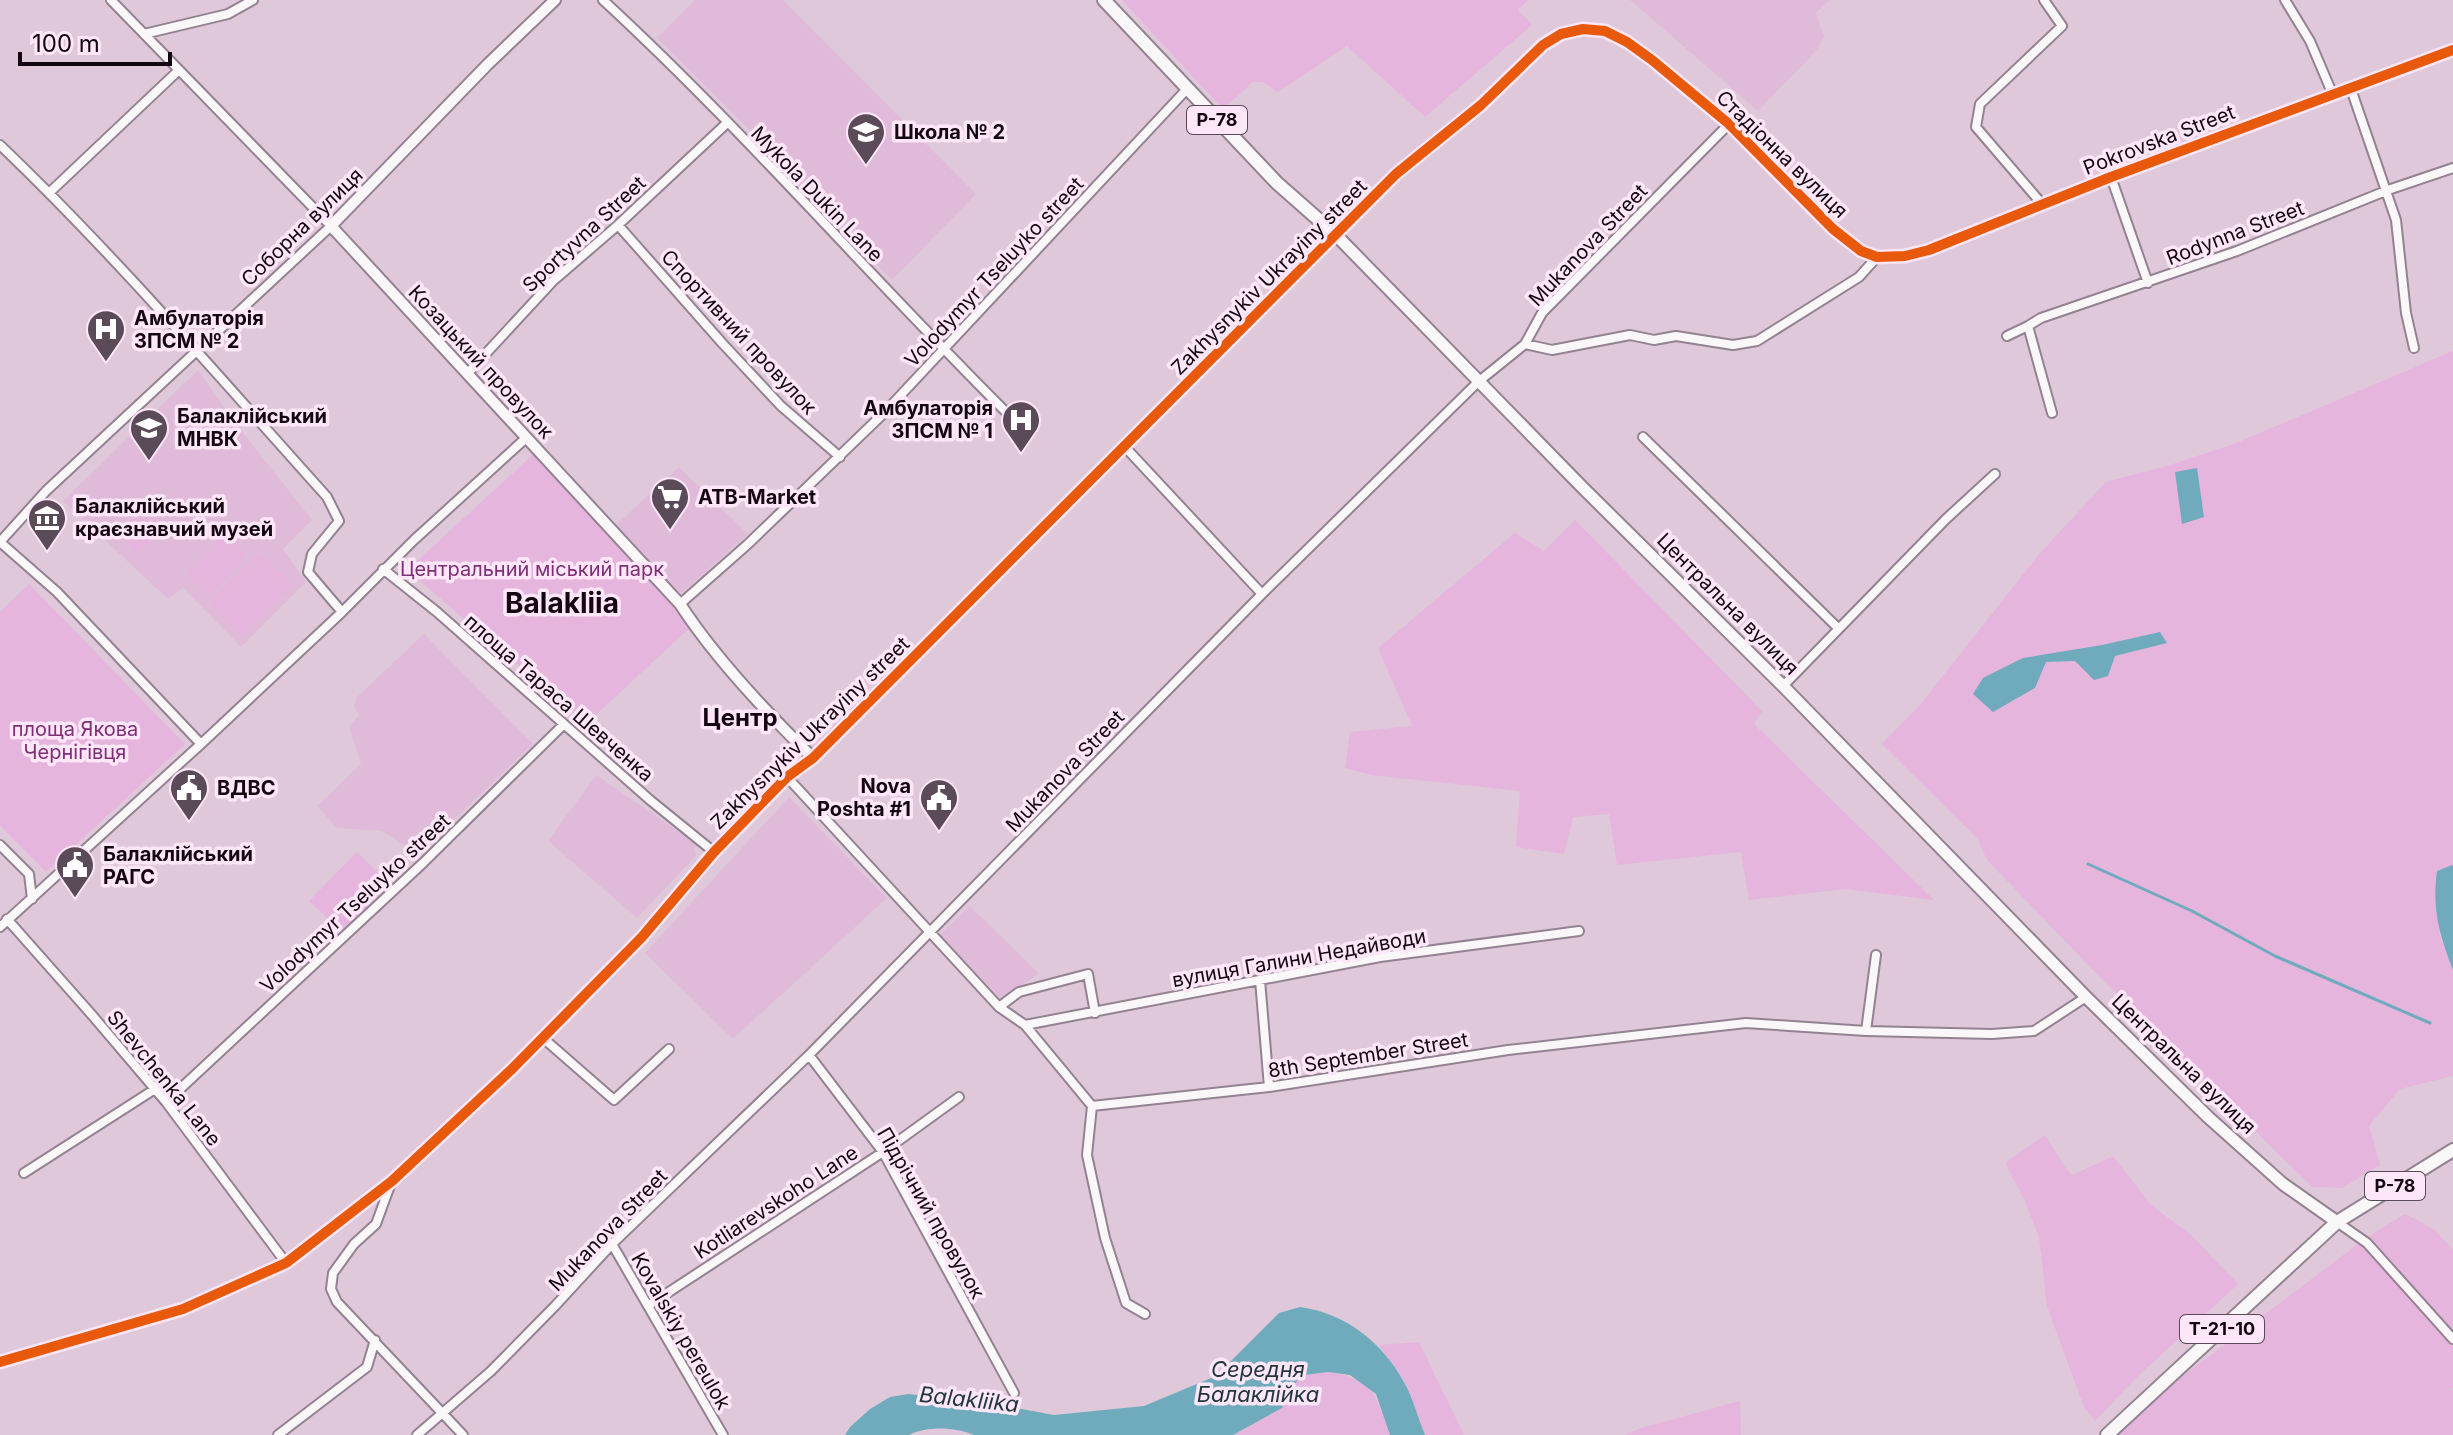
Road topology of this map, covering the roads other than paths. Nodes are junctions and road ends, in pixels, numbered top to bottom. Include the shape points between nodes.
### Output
1 (111, 0) edge
2 (253, 0) edge
3 (555, 0) edge
4 (603, 0) edge
5 (1104, 0) edge
6 (2044, 0) edge
7 (2285, 0) edge
8 (1583, 29) joint
9 (144, 34) junction
10 (2453, 50) edge
11 (179, 70) junction
12 (1187, 89) junction
13 (2351, 89) junction
14 (2333, 95) junction
15 (727, 123) junction
16 (1729, 124) junction
17 (0, 145) edge
18 (2453, 168) edge
19 (2111, 177) junction
20 (2388, 190) junction
21 (49, 193) junction
22 (2042, 204) junction
23 (618, 225) junction
24 (331, 226) junction
25 (1336, 235) junction
26 (1877, 257) junction
27 (2148, 283) junction
28 (2028, 326) junction
29 (2007, 336) dead end
30 (1525, 344) junction
31 (2414, 348) dead end
32 (943, 349) junction
33 (197, 353) junction
34 (467, 374) junction
35 (1478, 382) junction
36 (1005, 411) dead end
37 (2052, 413) dead end
38 (1643, 437) dead end
39 (526, 438) junction
40 (1125, 447) junction
41 (840, 457) junction
42 (1995, 474) dead end
43 (0, 542) edge
44 (383, 569) junction
45 (1262, 594) junction
46 (680, 604) junction
47 (342, 612) junction
48 (1838, 628) junction
49 (1783, 686) junction
50 (563, 725) junction
51 (201, 744) junction
52 (813, 758) junction
53 (787, 777) junction
54 (0, 845) edge
55 (714, 852) junction
56 (32, 899) junction
57 (7, 919) junction
58 (0, 927) edge
59 (1579, 931) dead end
60 (931, 932) junction
61 (1876, 955) dead end
62 (1260, 980) junction
63 (2086, 997) junction
64 (999, 1007) junction
65 (1095, 1013) junction
66 (1025, 1025) junction
67 (1866, 1031) junction
68 (543, 1038) junction
69 (669, 1049) dead end
70 (809, 1055) junction
71 (1269, 1087) junction
72 (155, 1089) junction
73 (959, 1097) dead end
74 (166, 1102) junction
75 (1092, 1106) junction
76 (2453, 1150) edge
77 (883, 1152) junction
78 (24, 1173) dead end
79 (392, 1181) junction
80 (2337, 1222) junction
81 (612, 1244) junction
82 (286, 1263) junction
83 (649, 1305) junction
84 (1145, 1314) dead end
85 (2453, 1339) edge
86 (375, 1340) junction
87 (0, 1362) edge
88 (1014, 1393) dead end
89 (442, 1412) junction
90 (278, 1435) edge
91 (417, 1435) edge
92 (463, 1435) edge
93 (723, 1435) edge
94 (2107, 1435) edge

1 - 9 street, Козацький провулок
2 - 9 street via 228,14
3 - 24 street, Соборна вулиця
4 - 15 street, Mykola Dukin Lane
5 - 12 main road, Центральна вулиця / Р-78
6 - 22 street via 2062,26 1980,104 1976,127
7 - 14 street
8 - 16 street, Стадіонна вулиця via 1605,31 1627,42
8 - 25 street, Zakhysnykiv Ukrayiny street via 1543,45 1481,105 1396,174
9 - 11 street, Козацький провулок
10 - 13 street, Pokrovska Street
11 - 21 street
11 - 24 street, Козацький провулок
12 - 25 main road, Центральна вулиця / Р-78 via 1277,183
12 - 32 street, Volodymyr Tseluyko street
13 - 14 street, Pokrovska Street
13 - 20 street
14 - 19 street, Pokrovska Street
15 - 23 street, Sportyvna Street
15 - 32 street, Mykola Dukin Lane
16 - 26 street, Стадіонна вулиця via 1833,229
16 - 30 street, Mukanova Street via 1542,313
17 - 21 street
18 - 20 street, Rodynna Street
19 - 22 street, Pokrovska Street
19 - 27 street
20 - 27 street, Rodynna Street
20 - 31 street
21 - 33 street
22 - 26 street, Pokrovska Street via 1929,250
23 - 34 street, Sportyvna Street via 553,281
23 - 41 street, Спортивний провулок via 781,406
24 - 33 street, Соборна вулиця
24 - 34 street, Козацький провулок
25 - 35 main road, Центральна вулиця / Р-78
25 - 40 street, Zakhysnykiv Ukrayiny street
26 - 30 street via 1859,277 1757,341 1733,345 1630,335 1552,350
27 - 28 street, Rodynna Street
28 - 29 street, Rodynna Street
28 - 37 street
30 - 35 street, Mukanova Street
32 - 36 street, Mykola Dukin Lane
32 - 41 street, Volodymyr Tseluyko street
33 - 43 street, Соборна вулиця via 46,491
33 - 47 street via 327,497 339,521 312,554 308,572
34 - 39 street, Козацький провулок
35 - 45 street, Mukanova Street
35 - 49 main road, Центральна вулиця / Р-78
38 - 48 street
39 - 44 street
39 - 46 street, Козацький провулок
40 - 45 street
40 - 52 street, Zakhysnykiv Ukrayiny street
41 - 46 street, Volodymyr Tseluyko street
42 - 48 street
43 - 51 street via 57,592
44 - 47 street
44 - 50 street, площа Тараса Шевченка
45 - 60 street, Mukanova Street
46 - 52 street, Козацький провулок
47 - 51 street
48 - 49 street
49 - 63 main road, Центральна вулиця / Р-78
50 - 55 street, площа Тараса Шевченка
50 - 74 street, Volodymyr Tseluyko street
51 - 56 street
52 - 53 street, Zakhysnykiv Ukrayiny street
53 - 55 street, Zakhysnykiv Ukrayiny street
53 - 60 street
54 - 56 street via 29,874
55 - 68 street, Zakhysnykiv Ukrayiny street via 642,937
56 - 57 street
57 - 58 street
57 - 72 street, Shevchenka Lane
59 - 62 street, вулиця Галини Недайводи via 1380,957
60 - 64 street
60 - 70 street, Mukanova Street
61 - 67 street
62 - 65 street, вулиця Галини Недайводи
62 - 71 street
63 - 67 street, 8th September Street via 2034,1031
63 - 80 main road, Центральна вулиця / Р-78 via 2208,1117 2283,1184
64 - 65 street via 1019,992 1088,974
64 - 66 street
65 - 66 street, вулиця Галини Недайводи
66 - 75 street
67 - 71 street, 8th September Street via 1746,1023 1508,1050
68 - 69 street via 614,1100
68 - 79 street, Zakhysnykiv Ukrayiny street
70 - 77 street, Підрічний провулок
70 - 81 street, Mukanova Street
71 - 75 street, 8th September Street
72 - 74 street, Shevchenka Lane
72 - 78 street
73 - 77 street, Kotliarevskoho Lane
74 - 82 street, Shevchenka Lane
75 - 84 street via 1087,1155 1105,1238 1126,1303
76 - 80 main road, Р-78
77 - 83 street, Kotliarevskoho Lane
77 - 88 street, Підрічний провулок
79 - 82 street, Zakhysnykiv Ukrayiny street
79 - 86 street via 376,1224 333,1273 331,1289
80 - 85 street via 2367,1243
80 - 94 main road, Т-21-10
81 - 83 street, Kovalskiy pereulok
81 - 89 street, Mukanova Street via 491,1371
82 - 87 street, Zakhysnykiv Ukrayiny street via 183,1309
83 - 93 street, Kovalskiy pereulok
86 - 89 street
86 - 90 street via 367,1367
89 - 91 street, Mukanova Street
89 - 92 street

